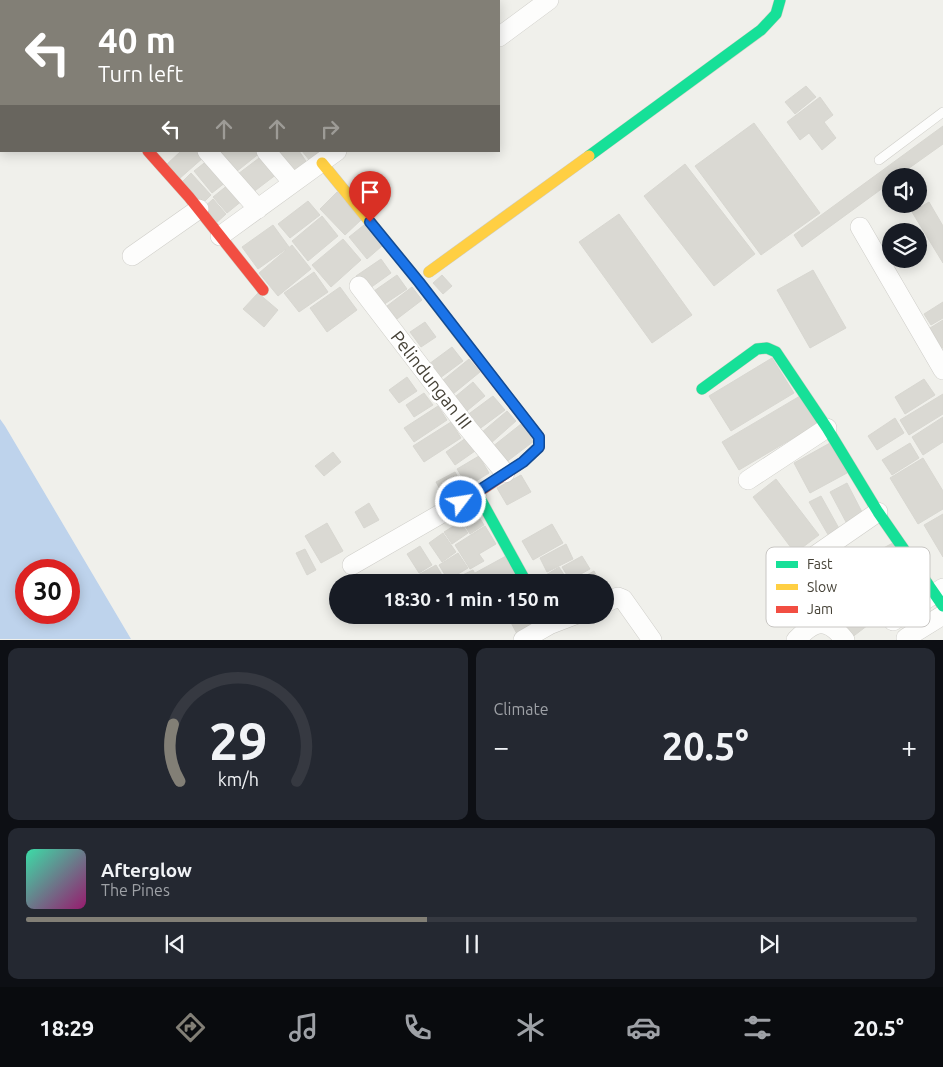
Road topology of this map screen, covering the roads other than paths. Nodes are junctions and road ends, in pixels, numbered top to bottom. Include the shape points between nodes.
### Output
1 (549, 0) edge
2 (780, 0) edge
3 (500, 36) edge
4 (943, 112) edge
5 (149, 152) edge
6 (209, 152) edge
7 (267, 152) edge
8 (336, 152) edge
9 (879, 160) dead end
10 (322, 162) junction
11 (293, 183) junction
12 (199, 209) junction
13 (258, 209) junction
14 (860, 227) dead end
15 (220, 236) junction
16 (132, 256) dead end
17 (429, 272) dead end
18 (358, 286) dead end
19 (263, 290) dead end
20 (943, 370) edge
21 (702, 389) dead end
22 (827, 428) junction
23 (505, 473) junction
24 (748, 480) dead end
25 (477, 493) junction
26 (878, 512) junction
27 (827, 547) edge
28 (904, 547) edge
29 (352, 564) dead end
30 (522, 574) edge
31 (930, 582) edge
32 (940, 596) edge
33 (614, 599) edge
34 (943, 615) edge
35 (930, 623) edge
36 (541, 624) edge
37 (810, 627) edge
38 (829, 627) edge
39 (924, 627) edge
40 (906, 638) dead end
41 (523, 640) edge
42 (652, 640) edge
43 (796, 640) edge
44 (845, 640) edge

1 - 3 street
2 - 17 street via 776,16 743,44
4 - 9 lane
5 - 12 street
6 - 13 street
7 - 11 street
8 - 10 street
10 - 11 street
10 - 23 street via 539,437 539,447
11 - 13 street
12 - 15 street
12 - 16 street
13 - 15 street
14 - 20 street
15 - 19 street
18 - 23 street, Pelindungan III
21 - 22 street via 757,349 767,348 776,352
22 - 24 street
22 - 26 street
23 - 25 street
25 - 29 street
25 - 30 street
26 - 27 street
26 - 28 street
31 - 32 street
33 - 42 street via 623,599
34 - 35 street
36 - 41 street
37 - 43 street
38 - 44 street via 838,631
39 - 40 street

